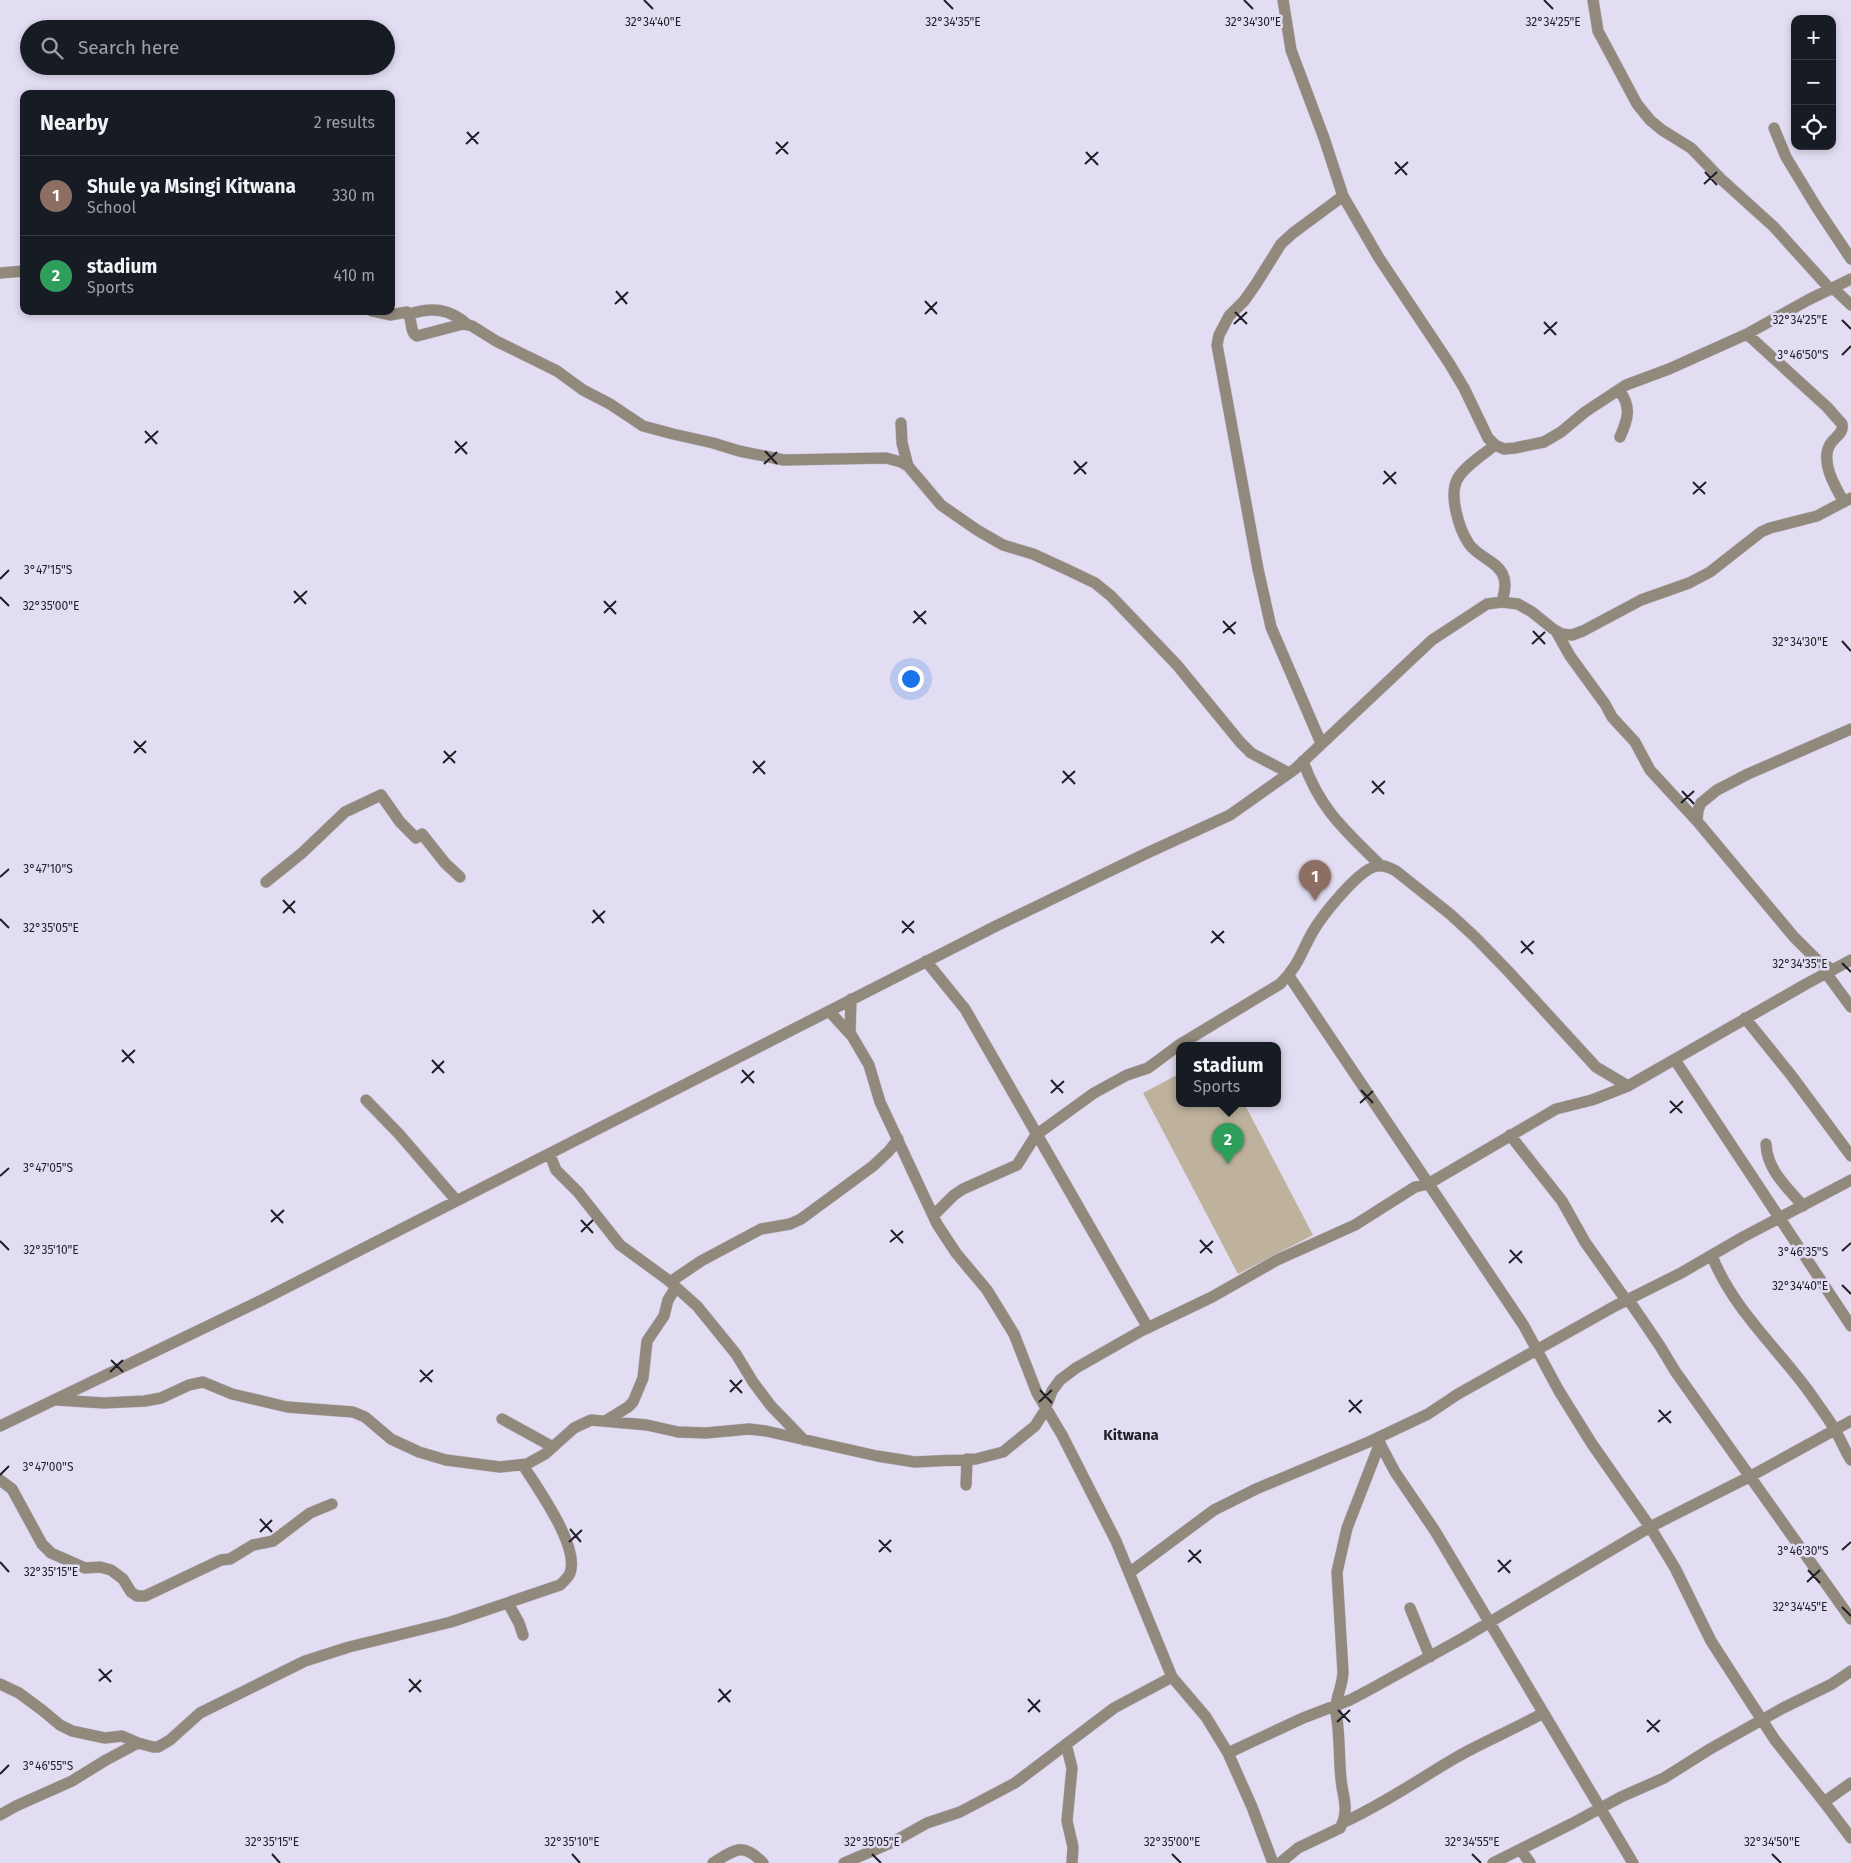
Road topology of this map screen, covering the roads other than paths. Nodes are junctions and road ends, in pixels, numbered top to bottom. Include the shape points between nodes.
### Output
1 (1283, 0) edge
2 (1594, 0) edge
3 (1774, 128) dead end
4 (1342, 196) junction
5 (1851, 259) edge
6 (20, 271) edge
7 (0, 273) edge
8 (1851, 279) edge
9 (1832, 288) junction
10 (1851, 304) edge
11 (395, 314) edge
12 (409, 314) junction
13 (468, 325) junction
14 (1747, 334) junction
15 (1619, 390) junction
16 (901, 423) dead end
17 (1620, 437) dead end
18 (1495, 445) junction
19 (908, 466) junction
20 (1848, 500) edge
21 (1502, 602) junction
22 (1556, 631) junction
23 (1851, 729) edge
24 (1321, 743) junction
25 (1303, 761) junction
26 (1289, 773) junction
27 (1697, 821) junction
28 (1381, 866) junction
29 (460, 877) dead end
30 (266, 882) dead end
31 (1812, 955) junction
32 (1851, 960) edge
33 (926, 961) junction
34 (1830, 971) junction
35 (1288, 976) junction
36 (1813, 980) junction
37 (851, 999) junction
38 (1851, 1007) edge
39 (829, 1011) junction
40 (1745, 1018) junction
41 (850, 1034) junction
42 (1184, 1042) edge
43 (1176, 1047) edge
44 (1675, 1060) junction
45 (1628, 1086) junction
46 (366, 1100) dead end
47 (1036, 1135) junction
48 (1510, 1135) junction
49 (898, 1139) junction
50 (1766, 1144) dead end
51 (550, 1154) junction
52 (1851, 1156) edge
53 (1851, 1180) edge
54 (1428, 1184) junction
55 (456, 1200) junction
56 (1803, 1206) junction
57 (934, 1215) junction
58 (1780, 1218) junction
59 (1712, 1256) junction
60 (673, 1284) junction
61 (1627, 1300) junction
62 (1851, 1326) edge
63 (1148, 1328) junction
64 (1537, 1350) junction
65 (56, 1400) junction
66 (1046, 1406) junction
67 (502, 1419) dead end
68 (607, 1420) junction
69 (1851, 1421) edge
70 (0, 1426) edge
71 (1835, 1430) junction
72 (804, 1440) junction
73 (1379, 1440) junction
74 (553, 1447) junction
75 (967, 1460) junction
76 (1851, 1460) edge
77 (523, 1465) junction
78 (1750, 1476) junction
79 (0, 1480) edge
80 (966, 1485) dead end
81 (332, 1504) dead end
82 (1650, 1526) junction
83 (1129, 1573) junction
84 (508, 1603) junction
85 (1410, 1608) dead end
86 (1851, 1618) edge
87 (1489, 1622) junction
88 (522, 1636) dead end
89 (1430, 1657) junction
90 (1851, 1671) edge
91 (1172, 1677) junction
92 (0, 1684) edge
93 (1336, 1706) junction
94 (1543, 1713) junction
95 (1762, 1721) junction
96 (138, 1743) junction
97 (1066, 1744) junction
98 (1228, 1753) junction
99 (1851, 1784) edge
100 (1824, 1802) junction
101 (1600, 1809) junction
102 (0, 1815) edge
103 (1344, 1822) junction
104 (1851, 1838) edge
105 (1521, 1850) junction
106 (713, 1863) edge
107 (763, 1863) edge
108 (844, 1863) edge
109 (1072, 1863) edge
110 (1273, 1863) edge
111 (1280, 1863) edge
112 (1493, 1863) edge
113 (1530, 1863) edge
114 (1633, 1863) edge

1 - 4 street via 1294,60
2 - 9 street via 1598,31 1637,104 1650,120 1690,148 1774,227
3 - 5 street via 1786,157
4 - 18 street via 1464,388 1488,438
4 - 24 street via 1281,244 1256,284 1229,316 1217,345 1271,627
6 - 7 street
8 - 9 street
9 - 10 street
9 - 14 street
11 - 12 street via 404,311
12 - 13 street via 438,309 459,317
12 - 13 street via 412,332 417,336
13 - 19 street via 557,372 643,426 784,460 886,458
14 - 15 street
14 - 20 street via 1842,424 1843,428 1828,449 1826,459 1836,488
15 - 17 street via 1625,397 1628,412
15 - 18 street via 1544,442 1504,449
16 - 19 street
18 - 21 street via 1462,472 1454,487 1454,502 1469,544 1502,573 1505,582
19 - 26 street via 941,505 977,530 1003,545 1033,554 1095,583 1177,665 1251,753
20 - 22 street via 1817,516 1760,532 1710,572 1641,600 1584,631 1568,635
21 - 22 street via 1518,604
21 - 24 street via 1487,604 1432,640
22 - 27 street via 1612,717 1635,742 1650,770
23 - 27 street via 1717,790 1702,803
24 - 25 street
25 - 26 street
25 - 28 street via 1314,790 1325,807
26 - 33 street via 1230,815
27 - 31 street
28 - 35 street via 1367,870 1330,908
28 - 45 street via 1396,871 1450,914 1508,971 1596,1067
29 - 30 street via 445,864 422,834 416,838 400,822 381,795 345,812
31 - 34 street
31 - 36 street
32 - 34 street
33 - 37 street
33 - 47 street via 965,1010
34 - 36 street
34 - 38 street
35 - 42 street
35 - 54 street
36 - 40 street
37 - 39 street
37 - 41 street
39 - 41 street
39 - 51 street
40 - 44 street
40 - 52 street
41 - 49 street via 869,1065 880,1102
43 - 47 street via 1148,1068 1094,1093
44 - 45 street
44 - 58 street
45 - 48 street via 1556,1109
46 - 55 street
47 - 57 street via 1017,1165 954,1194
47 - 63 street
48 - 54 street
48 - 61 street via 1562,1201 1584,1242
49 - 57 street
49 - 60 street via 873,1166 801,1219 761,1229 701,1261
50 - 56 street via 1767,1154 1779,1179
51 - 55 street
51 - 60 street via 556,1170 620,1245
53 - 56 street
54 - 63 street via 1415,1187 1354,1224 1277,1260
54 - 64 street via 1498,1285
55 - 65 street via 264,1299
56 - 58 street
57 - 66 street via 947,1241 996,1303 1014,1334 1037,1394
58 - 59 street
58 - 62 street
59 - 61 street
59 - 71 street via 1726,1284 1751,1320 1808,1390
60 - 68 street via 664,1316 647,1341 643,1378 633,1402
60 - 72 street via 716,1328 770,1406
61 - 64 street
61 - 78 street
63 - 66 street via 1060,1380
64 - 73 street
64 - 82 street via 1592,1444
65 - 70 street
65 - 77 street via 145,1401 203,1382 232,1394 287,1407 353,1412 365,1417 391,1439 446,1460 500,1467
66 - 75 street via 1036,1426 1014,1445 988,1457
66 - 83 street via 1116,1541
67 - 74 street
68 - 72 street via 678,1432 766,1431
68 - 74 street via 580,1424
69 - 71 street
71 - 76 street
71 - 78 street
72 - 75 street via 915,1462
73 - 83 street via 1256,1489 1214,1510
73 - 87 street via 1395,1472 1435,1531
73 - 93 street via 1347,1528 1336,1572 1343,1680
74 - 77 street
75 - 80 street
77 - 84 street via 557,1518 572,1559 571,1572 560,1585
78 - 82 street
78 - 86 street
79 - 81 street via 12,1489 42,1544 51,1553 85,1568 112,1570 133,1594 140,1597 253,1546 273,1541 310,1513
82 - 87 street
82 - 95 street via 1711,1641
83 - 91 street
84 - 88 street
84 - 96 street via 306,1661 200,1713 163,1745 153,1747
85 - 89 street
87 - 89 street
87 - 94 street
89 - 93 street
90 - 95 street
91 - 97 street via 1114,1708
91 - 98 street via 1206,1717
92 - 96 street via 19,1693 72,1732 105,1738 122,1736
93 - 98 street
93 - 103 street
94 - 101 street
94 - 103 street via 1467,1751 1400,1793
95 - 100 street
95 - 101 street via 1664,1778
96 - 102 street via 72,1781
97 - 108 street via 999,1792
97 - 109 street via 1072,1768 1067,1821 1073,1847
98 - 110 street
99 - 100 street
100 - 104 street
101 - 105 street
101 - 114 street
103 - 111 street via 1340,1828 1298,1848
105 - 112 street
105 - 113 street
106 - 107 street via 745,1849

